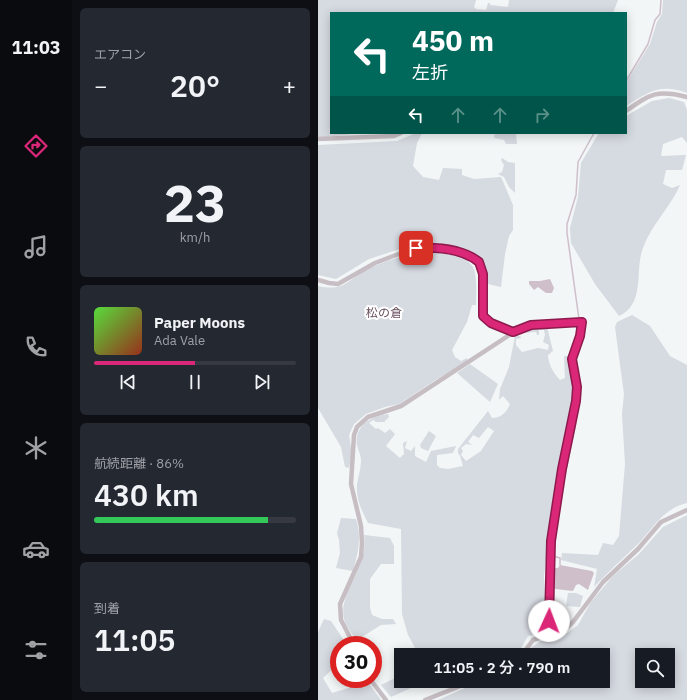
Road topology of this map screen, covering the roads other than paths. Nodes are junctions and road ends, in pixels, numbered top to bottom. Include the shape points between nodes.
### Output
1 (687, 97) edge
2 (627, 110) edge
3 (399, 134) edge
4 (318, 140) edge
5 (318, 280) edge
6 (513, 332) junction
7 (687, 510) edge
8 (548, 634) junction
9 (349, 636) edge
10 (527, 648) edge
11 (377, 688) edge
12 (455, 688) edge
13 (386, 700) edge
14 (425, 700) edge

1 - 2 street via 668,92 654,94
3 - 4 street
5 - 6 street via 338,284 375,263 416,248 433,248 467,255 479,262 483,270 483,316 491,323
6 - 8 street via 531,325 582,322 572,359 577,387 576,401 551,541
6 - 9 street via 401,406 368,417 357,426 354,435 351,484 361,526 361,557 340,604 341,620
7 - 8 street via 661,522 638,549 603,582 573,622 565,629
8 - 10 street via 533,640
11 - 13 street
12 - 14 street

